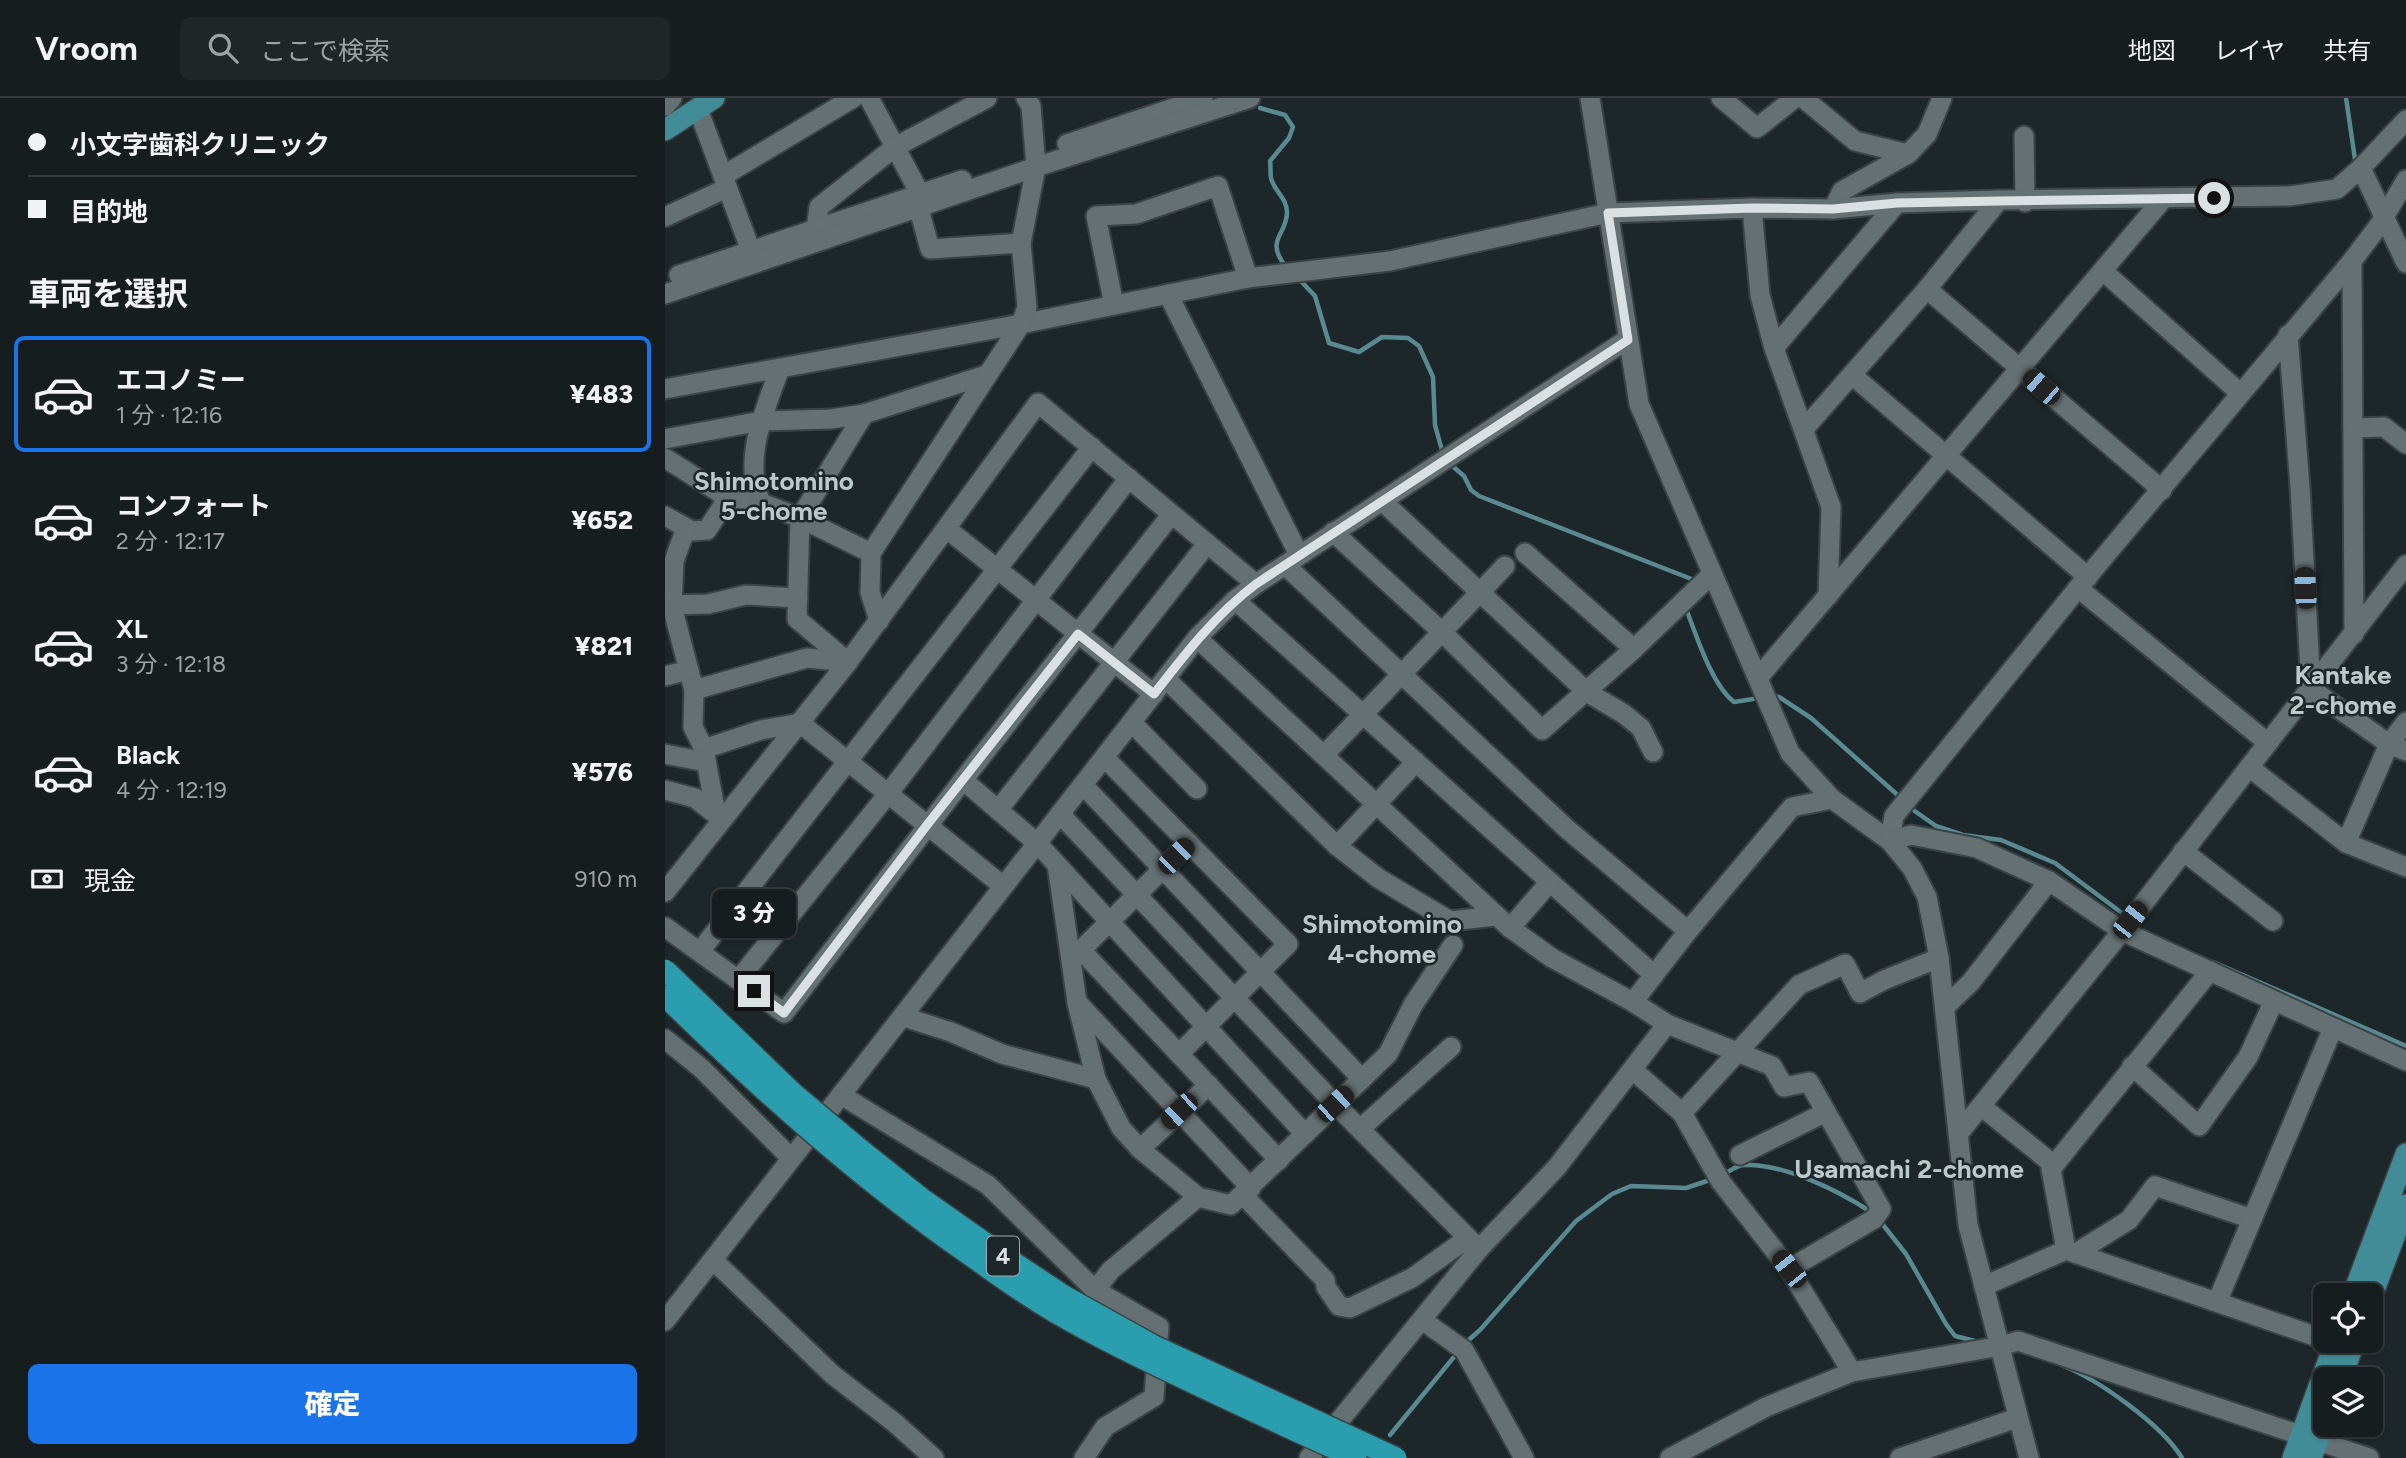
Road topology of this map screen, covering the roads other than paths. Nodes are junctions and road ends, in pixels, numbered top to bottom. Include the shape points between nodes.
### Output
1 (672, 98) edge
2 (853, 98) edge
3 (869, 98) edge
4 (987, 98) edge
5 (1026, 98) edge
6 (1203, 98) edge
7 (1250, 98) edge
8 (1590, 98) edge
9 (1721, 98) edge
10 (1795, 98) edge
11 (1803, 98) edge
12 (1942, 98) edge
13 (706, 104) edge
14 (665, 106) edge
15 (2406, 120) edge
16 (665, 130) edge
17 (2024, 136) dead end
18 (895, 147) junction
19 (1908, 154) junction
20 (1036, 161) junction
21 (2357, 172) junction
22 (2406, 180) edge
23 (725, 182) junction
24 (2163, 199) junction
25 (1999, 201) junction
26 (2025, 202) junction
27 (922, 203) junction
28 (1897, 203) junction
29 (1752, 208) junction
30 (1833, 209) junction
31 (1608, 213) junction
32 (665, 217) edge
33 (2382, 220) junction
34 (816, 229) junction
35 (1021, 243) junction
36 (751, 258) junction
37 (2352, 261) junction
38 (2406, 263) edge
39 (2103, 271) junction
40 (1248, 278) junction
41 (665, 280) edge
42 (1927, 289) junction
43 (665, 294) edge
44 (1167, 294) junction
45 (1114, 305) junction
46 (1021, 324) junction
47 (2288, 335) junction
48 (1628, 340) junction
49 (1774, 348) junction
50 (780, 368) junction
51 (2021, 369) junction
52 (985, 375) junction
53 (1852, 375) junction
54 (665, 389) edge
55 (2240, 393) junction
56 (864, 414) junction
57 (761, 421) junction
58 (2354, 428) junction
59 (1804, 429) junction
60 (665, 439) edge
61 (2406, 444) edge
62 (1092, 447) junction
63 (1946, 455) junction
64 (665, 458) edge
65 (1129, 478) junction
66 (2162, 490) junction
67 (728, 498) junction
68 (1382, 501) junction
69 (761, 503) junction
70 (1171, 515) junction
71 (665, 516) edge
72 (800, 518) junction
73 (686, 528) junction
74 (947, 529) junction
75 (1333, 532) junction
76 (1207, 544) junction
77 (871, 553) junction
78 (1525, 553) dead end
79 (1292, 560) junction
80 (2406, 565) edge
81 (1505, 566) dead end
82 (997, 569) junction
83 (1712, 574) junction
84 (2083, 583) junction
85 (1256, 584) junction
86 (1480, 592) junction
87 (1828, 596) junction
88 (797, 598) junction
89 (1036, 600) junction
90 (1235, 600) junction
91 (669, 605) edge
92 (879, 621) junction
93 (1442, 632) junction
94 (1078, 634) junction
95 (2354, 634) junction
96 (1198, 638) junction
97 (1634, 649) junction
98 (848, 662) junction
99 (1114, 662) junction
100 (1402, 674) junction
101 (665, 676) edge
102 (1758, 678) junction
103 (692, 680) junction
104 (1160, 687) junction
105 (2311, 689) junction
106 (1587, 692) junction
107 (1363, 715) junction
108 (2406, 722) edge
109 (800, 723) junction
110 (1132, 723) junction
111 (2268, 743) junction
112 (2397, 748) edge
113 (1653, 752) dead end
114 (665, 754) edge
115 (705, 755) junction
116 (1324, 755) junction
117 (1105, 758) junction
118 (848, 762) junction
119 (1416, 762) junction
120 (2249, 767) junction
121 (963, 780) junction
122 (1084, 786) junction
123 (1197, 789) dead end
124 (665, 790) edge
125 (888, 794) junction
126 (1832, 799) junction
127 (1377, 804) junction
128 (998, 810) junction
129 (1061, 815) junction
130 (719, 817) junction
131 (927, 825) junction
132 (1890, 841) junction
133 (1189, 842) junction
134 (2346, 843) junction
135 (1038, 844) junction
136 (1337, 846) junction
137 (2183, 851) junction
138 (1057, 865) junction
139 (2406, 867) edge
140 (1163, 869) junction
141 (2049, 881) junction
142 (1550, 882) junction
143 (1003, 886) junction
144 (665, 892) edge
145 (1136, 895) junction
146 (2273, 921) dead end
147 (1109, 922) junction
148 (1503, 922) junction
149 (665, 926) edge
150 (1688, 930) junction
151 (2122, 931) junction
152 (1453, 945) dead end
153 (701, 950) junction
154 (1939, 958) junction
155 (665, 970) edge
156 (2210, 971) junction
157 (1260, 972) junction
158 (1654, 975) junction
159 (739, 979) junction
160 (665, 996) edge
161 (1234, 998) junction
162 (2274, 1001) junction
163 (1077, 1002) junction
164 (1633, 1002) junction
165 (1945, 1007) junction
166 (904, 1017) junction
167 (1668, 1024) junction
168 (1207, 1026) junction
169 (2333, 1028) junction
170 (665, 1039) edge
171 (1451, 1047) dead end
172 (1737, 1053) junction
173 (1179, 1054) junction
174 (2406, 1061) edge
175 (2132, 1066) junction
176 (1633, 1070) junction
177 (1096, 1079) junction
178 (1362, 1079) junction
179 (1209, 1085) junction
180 (841, 1095) junction
181 (1335, 1104) junction
182 (1981, 1105) junction
183 (1179, 1111) junction
184 (1826, 1112) junction
185 (1682, 1113) junction
186 (1360, 1129) junction
187 (1959, 1133) junction
188 (1305, 1134) junction
189 (1140, 1149) junction
190 (2406, 1154) edge
191 (1740, 1155) dead end
192 (790, 1158) junction
193 (1279, 1160) junction
194 (2054, 1165) junction
195 (1247, 1191) junction
196 (1198, 1197) junction
197 (2406, 1205) edge
198 (2252, 1219) junction
199 (2401, 1237) edge
200 (1473, 1244) junction
201 (2071, 1252) junction
202 (713, 1260) junction
203 (1789, 1269) junction
204 (2358, 1283) edge
205 (2378, 1283) edge
206 (1984, 1286) junction
207 (1095, 1290) junction
208 (2217, 1302) junction
209 (1422, 1320) junction
210 (665, 1321) edge
211 (2313, 1333) edge
212 (2002, 1351) junction
213 (2333, 1353) edge
214 (1852, 1372) junction
215 (2017, 1418) junction
216 (2310, 1444) edge
217 (934, 1458) edge
218 (1083, 1458) edge
219 (1309, 1458) edge
220 (1356, 1458) edge
221 (1396, 1458) edge
222 (1524, 1458) edge
223 (1670, 1458) edge
224 (1900, 1458) edge
225 (2029, 1458) edge
226 (2293, 1458) edge
227 (2369, 1458) edge

1 - 14 street
2 - 23 street
3 - 18 street
4 - 18 street
5 - 20 street via 1031,106
6 - 20 street
7 - 20 street
8 - 31 street
9 - 10 street via 1758,128
11 - 19 street via 1856,141
12 - 19 street via 1927,134
13 - 16 main road
13 - 23 street
15 - 21 street
17 - 26 street
18 - 27 street
18 - 34 street via 819,207
19 - 30 street via 1842,191
20 - 27 street
20 - 35 street
21 - 24 street via 2337,189 2290,196
21 - 33 street
22 - 33 street
23 - 32 street
23 - 36 street
24 - 26 street
24 - 39 street
25 - 26 street
25 - 28 street
25 - 42 street
27 - 34 street
27 - 35 street via 930,249
27 - 36 street
28 - 30 street
28 - 49 street
29 - 30 street
29 - 31 street
29 - 49 street via 1760,295
31 - 40 street via 1390,261
31 - 48 street
33 - 37 street
33 - 38 street
34 - 36 street
35 - 46 street via 1027,307
36 - 41 street
36 - 43 street
37 - 47 street
37 - 58 street
39 - 51 street
39 - 55 street
40 - 44 street
40 - 45 street via 1218,186 1136,214 1096,216
42 - 51 street
42 - 53 street
44 - 45 street
44 - 79 street
45 - 46 street
46 - 50 street
46 - 52 street
47 - 55 street
47 - 105 street
48 - 68 street
48 - 83 street via 1639,404
49 - 59 street
50 - 54 street
50 - 57 street
51 - 63 street
51 - 66 street
52 - 56 street
52 - 77 street
53 - 59 street
53 - 63 street
55 - 66 street
56 - 57 street
56 - 72 street
57 - 60 street
57 - 69 street via 754,460
58 - 61 street via 2384,427
58 - 95 street
59 - 87 street via 1831,507
62 - 65 street
62 - 74 street via 1038,403
62 - 82 street
63 - 84 street
63 - 87 street
64 - 67 street
65 - 70 street
65 - 89 street
66 - 84 street
67 - 69 street
67 - 73 street via 707,530
68 - 75 street
68 - 86 street
69 - 72 street
70 - 76 street
70 - 94 street
71 - 73 street
72 - 77 street
72 - 88 street
73 - 91 street via 674,561
74 - 82 street
74 - 92 street
75 - 79 street
75 - 93 street
76 - 85 street
76 - 99 street
77 - 92 street via 870,592
78 - 97 street
79 - 85 street
79 - 100 street
80 - 95 street
81 - 86 street
82 - 89 street
82 - 118 street
83 - 97 street
83 - 102 street
84 - 111 street
84 - 132 street via 1893,816
85 - 90 street
86 - 93 street
86 - 106 street
87 - 102 street
88 - 91 street via 746,596 708,604
88 - 98 street via 797,619
89 - 94 street
89 - 125 street
90 - 96 street
90 - 107 street
91 - 103 street
92 - 98 street
93 - 100 street
93 - 106 street via 1542,730
94 - 99 street
94 - 121 street
95 - 105 street
96 - 104 street
96 - 116 street
97 - 106 street
98 - 103 street via 807,658
98 - 109 street
99 - 104 street
99 - 128 street
100 - 107 street
100 - 150 street via 1567,829
101 - 103 street
102 - 126 street via 1790,753
103 - 115 street via 693,727
104 - 110 street
104 - 136 street
105 - 111 street
105 - 112 street
106 - 113 street via 1641,728
107 - 116 street
107 - 119 street
108 - 112 street
109 - 115 street via 761,730
109 - 118 street
109 - 130 street
110 - 117 street
110 - 123 street
111 - 120 street
112 - 134 street
114 - 115 street
115 - 130 street
116 - 127 street
117 - 122 street
117 - 133 street
118 - 125 street
118 - 153 street
119 - 127 street
119 - 142 street
120 - 134 street
120 - 137 street
121 - 128 street
121 - 131 street
122 - 129 street
122 - 140 street
124 - 130 street via 695,798
125 - 131 street
125 - 159 street
126 - 132 street
126 - 150 street via 1792,807
127 - 136 street
127 - 148 street
128 - 135 street
129 - 135 street
129 - 145 street
130 - 144 street
131 - 143 street
131 - 159 street via 784,1013
132 - 141 street via 1911,835 1977,848
132 - 154 street via 1927,897
133 - 140 street
133 - 157 street via 1288,944
134 - 139 street
135 - 138 street
135 - 143 street
136 - 148 street via 1378,878 1450,921
137 - 146 street
137 - 151 street
138 - 147 street
138 - 163 street
140 - 145 street
140 - 157 street
141 - 151 street
141 - 165 street via 1971,982
142 - 148 street
142 - 158 street
143 - 166 street
145 - 147 street
145 - 161 street
147 - 168 street
147 - 173 street via 1081,950
148 - 164 street via 1552,958
149 - 153 street
150 - 158 street
151 - 156 street
151 - 182 street
152 - 178 street via 1413,1005 1388,1054
153 - 159 street
154 - 165 street
154 - 172 street via 1860,993 1845,964 1822,974 1799,985
155 - 221 highway, 4, bridge via 794,1094 921,1198 992,1248 1064,1296 1154,1346
156 - 162 street
156 - 175 street
157 - 161 street
157 - 178 street
158 - 164 street
160 - 220 highway, 4, bridge via 847,1163 992,1271 1097,1335
161 - 168 street
161 - 181 street
162 - 169 street
162 - 175 street via 2248,1057 2199,1126
163 - 177 street
163 - 183 street
164 - 167 street
165 - 187 street
166 - 177 street via 1002,1054
166 - 180 street
167 - 172 street
167 - 176 street
168 - 173 street
168 - 188 street
169 - 174 street
169 - 198 street
170 - 192 street via 701,1068
171 - 186 street
172 - 184 street via 1772,1066 1784,1087 1809,1082
172 - 185 street
173 - 179 street
175 - 194 street
176 - 185 street
176 - 200 street via 1556,1167
177 - 189 street via 1121,1128
178 - 181 street
179 - 183 street
179 - 193 street
180 - 192 street
180 - 207 street via 988,1185
181 - 186 street
181 - 188 street
182 - 187 street
182 - 194 street
183 - 189 street
183 - 195 street
184 - 191 street
184 - 203 street via 1881,1209 1874,1219
185 - 203 street via 1721,1182
186 - 200 street
187 - 206 street via 1968,1225
188 - 193 street
189 - 196 street
190 - 204 main road
192 - 202 street
193 - 195 street
194 - 201 street via 2051,1170
195 - 196 street via 1231,1205
195 - 200 street via 1325,1280 1339,1306 1350,1308
196 - 207 street via 1111,1270
197 - 199 main road
198 - 201 street via 2155,1186 2129,1220
198 - 208 street
199 - 205 main road
200 - 209 street
201 - 206 street
201 - 208 street
202 - 210 street
202 - 217 street via 833,1375
203 - 214 street
206 - 212 street
207 - 218 street via 1159,1327 1154,1397 1105,1427
208 - 211 street
209 - 219 street
209 - 222 street via 1458,1346
212 - 214 street
212 - 215 street
212 - 216 street via 2018,1341
213 - 216 main road
214 - 223 street via 1766,1407
215 - 224 street
215 - 225 street
216 - 226 main road
216 - 227 street

